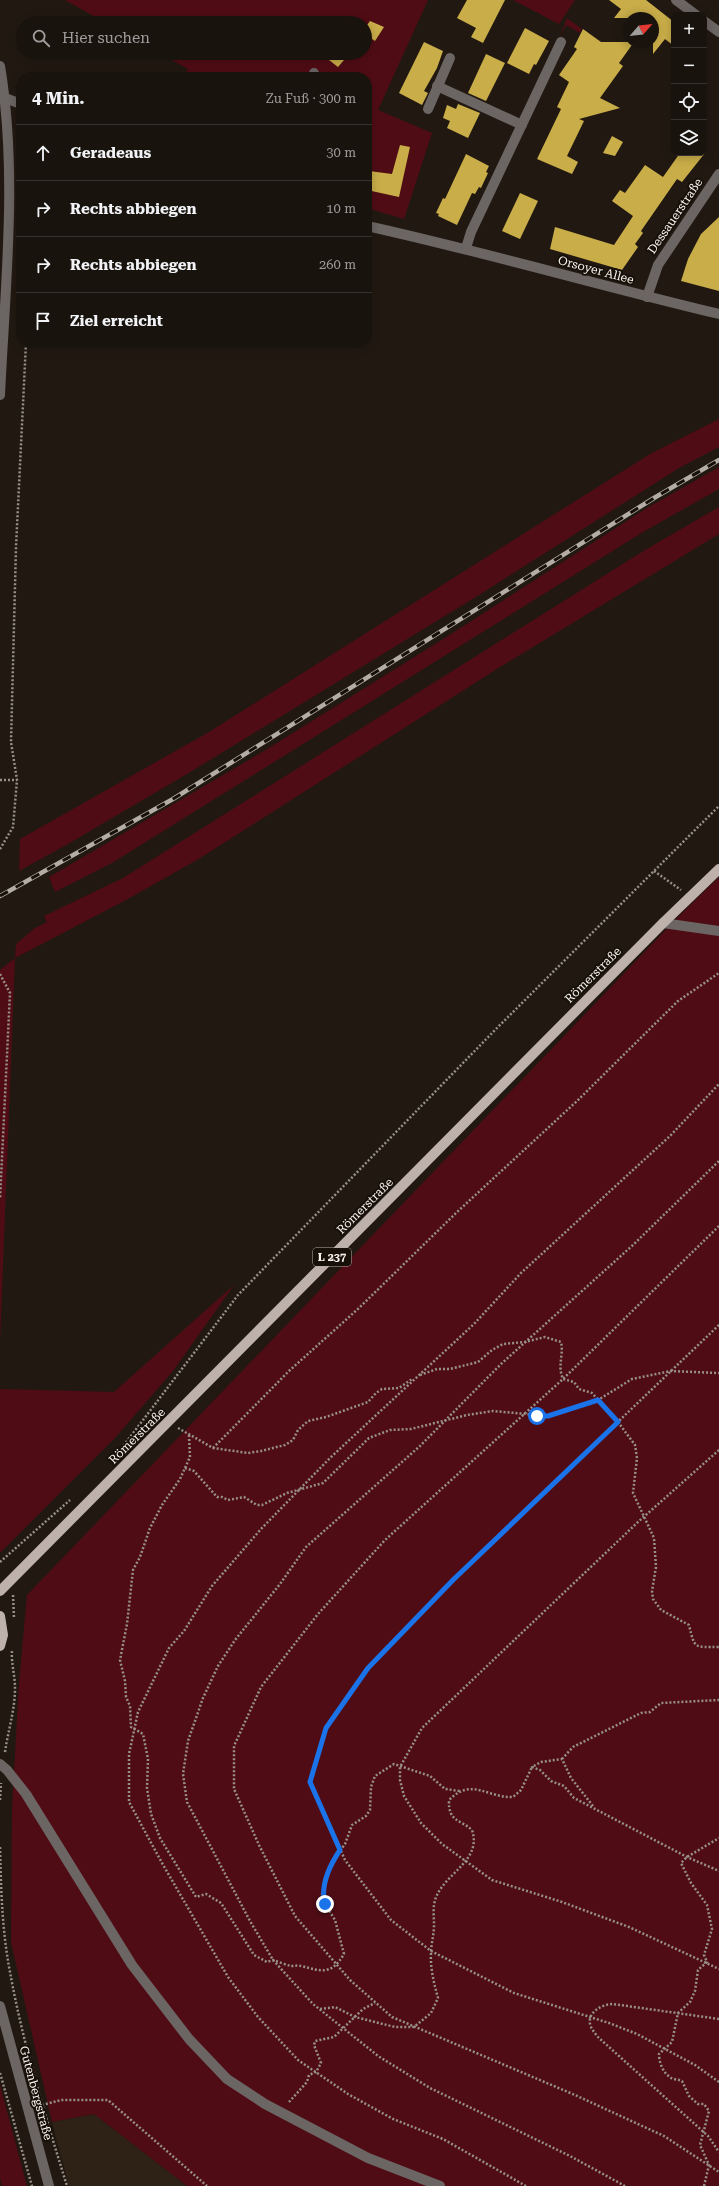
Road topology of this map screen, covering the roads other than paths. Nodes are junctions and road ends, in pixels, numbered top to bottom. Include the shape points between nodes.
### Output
1 (676, 0) edge
2 (692, 12) edge
3 (707, 23) edge
4 (719, 32) edge
5 (562, 42) dead end
6 (450, 58) dead end
7 (0, 66) edge
8 (437, 86) junction
9 (3, 98) edge
10 (16, 102) edge
11 (428, 109) dead end
12 (522, 125) junction
13 (719, 174) edge
14 (372, 227) edge
15 (466, 248) junction
16 (647, 297) junction
17 (719, 314) edge
18 (0, 395) edge
19 (719, 869) edge
20 (663, 923) junction
21 (719, 931) edge
22 (3, 1589) edge
23 (0, 1616) edge
24 (0, 1646) edge
25 (1, 1765) edge
26 (0, 2006) edge
27 (49, 2186) edge
28 (440, 2186) edge

1 - 2 street
3 - 4 street
5 - 12 street
6 - 8 street
7 - 9 street
8 - 11 street
8 - 12 street
9 - 10 street
9 - 18 street via 9,186
12 - 15 street via 471,232
13 - 16 street, Dessauerstraße via 658,265
14 - 15 street, Orsoyer Allee
15 - 16 street, Orsoyer Allee
16 - 17 street, Orsoyer Allee
19 - 20 main road, Römerstraße / L 237
20 - 21 street
20 - 22 main road, Römerstraße / L 237
23 - 24 main road via 3,1635
25 - 28 street via 26,1794 132,1964 189,2039 227,2079 283,2113 368,2158
26 - 27 street, Gutenbergstraße

